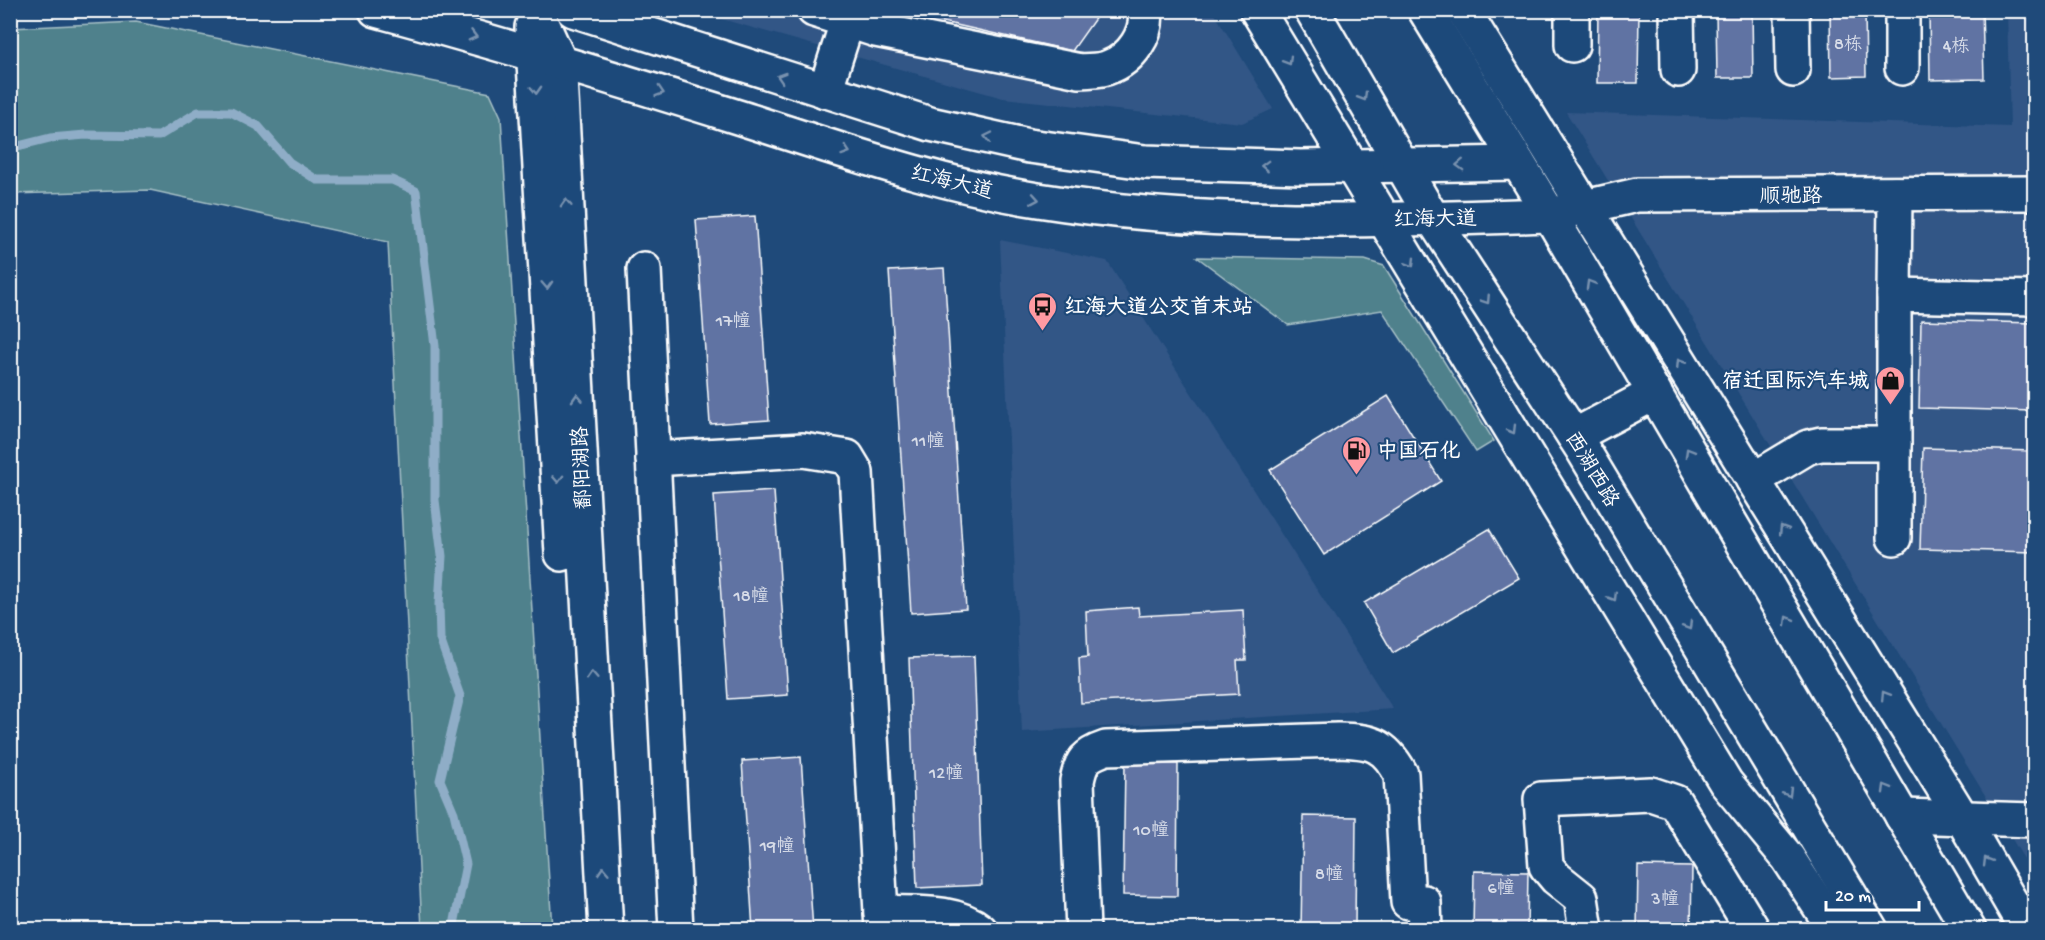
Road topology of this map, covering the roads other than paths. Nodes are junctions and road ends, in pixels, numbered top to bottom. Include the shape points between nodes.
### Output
1 (376, 10) edge
2 (531, 10) edge
3 (536, 10) edge
4 (573, 10) edge
5 (814, 10) edge
6 (1145, 10) edge
7 (1257, 10) edge
8 (1312, 10) edge
9 (1425, 10) edge
10 (1463, 10) edge
11 (1572, 10) edge
12 (1677, 10) edge
13 (1792, 10) edge
14 (1902, 10) edge
15 (849, 16) edge
16 (1572, 45) dead end
17 (546, 56) junction
18 (1902, 68) dead end
19 (1678, 70) dead end
20 (1793, 70) dead end
21 (825, 91) junction
22 (1518, 163) junction
23 (1352, 167) junction
24 (1404, 167) junction
25 (2034, 193) edge
26 (1895, 194) junction
27 (1584, 207) junction
28 (1550, 215) junction
29 (1384, 219) junction
30 (1433, 219) junction
31 (644, 269) dead end
32 (1894, 295) junction
33 (2034, 298) edge
34 (1655, 393) junction
35 (1574, 436) junction
36 (1894, 444) junction
37 (653, 459) junction
38 (1753, 480) junction
39 (1894, 538) dead end
40 (1902, 816) junction
41 (1962, 818) junction
42 (2034, 820) edge
43 (882, 921) edge
44 (584, 930) edge
45 (606, 930) edge
46 (676, 930) edge
47 (980, 930) edge
48 (1083, 930) edge
49 (1425, 930) edge
50 (1586, 930) edge
51 (1753, 930) edge
52 (1835, 930) edge
53 (1871, 930) edge
54 (1969, 930) edge
55 (2027, 930) edge

1 -> 17 main road, 红海大道
2 - 17 main road, 鄱阳湖路
3 - 17 main road, 鄱阳湖路
21 -> 4 main road
5 - 15 main road
6 - 15 main road via 1147,21 1126,59 1107,68 1080,71 876,30
7 -> 23 main road
8 -> 24 main road, 西湖西路
9 - 22 main road
10 - 27 main road
11 - 16 main road
12 - 19 main road
13 - 20 main road
14 - 18 main road
15 - 21 main road
17 -> 29 main road, 红海大道 via 938,180 1027,198 1138,212 1295,220
17 -> 44 main road, 鄱阳湖路
45 -> 17 main road, 鄱阳湖路
23 -> 21 main road via 1145,162 1029,146 930,124
22 -> 24 main road
22 - 28 main road
23 - 24 main road
23 - 29 main road
24 - 30 main road, 西湖西路
25 - 26 main road, 顺驰路
26 - 27 main road, 顺驰路 via 1637,195
26 - 32 main road
27 - 28 main road, 顺驰路
38 -> 27 main road
28 - 30 main road, 红海大道
34 -> 28 main road
29 - 30 main road, 红海大道
29 -> 52 main road via 1726,783 1788,858
30 -> 35 main road, 西湖西路
31 - 37 main road
32 - 33 main road
32 - 36 main road
34 - 35 main road
40 -> 34 main road
35 -> 53 main road, 西湖西路
36 - 38 main road via 1808,447
36 - 39 main road
37 - 43 main road via 803,450 847,457 856,472
37 - 46 main road
41 -> 38 main road
40 - 41 main road
40 - 54 main road
41 - 42 main road
55 -> 41 main road
43 - 47 main road via 948,915
48 - 49 main road via 1077,782 1080,762 1090,754 1106,748 1338,740 1367,741 1381,748 1401,774 1408,902 1424,902
50 - 51 main road via 1581,898 1546,866 1541,799 1650,794 1675,802

